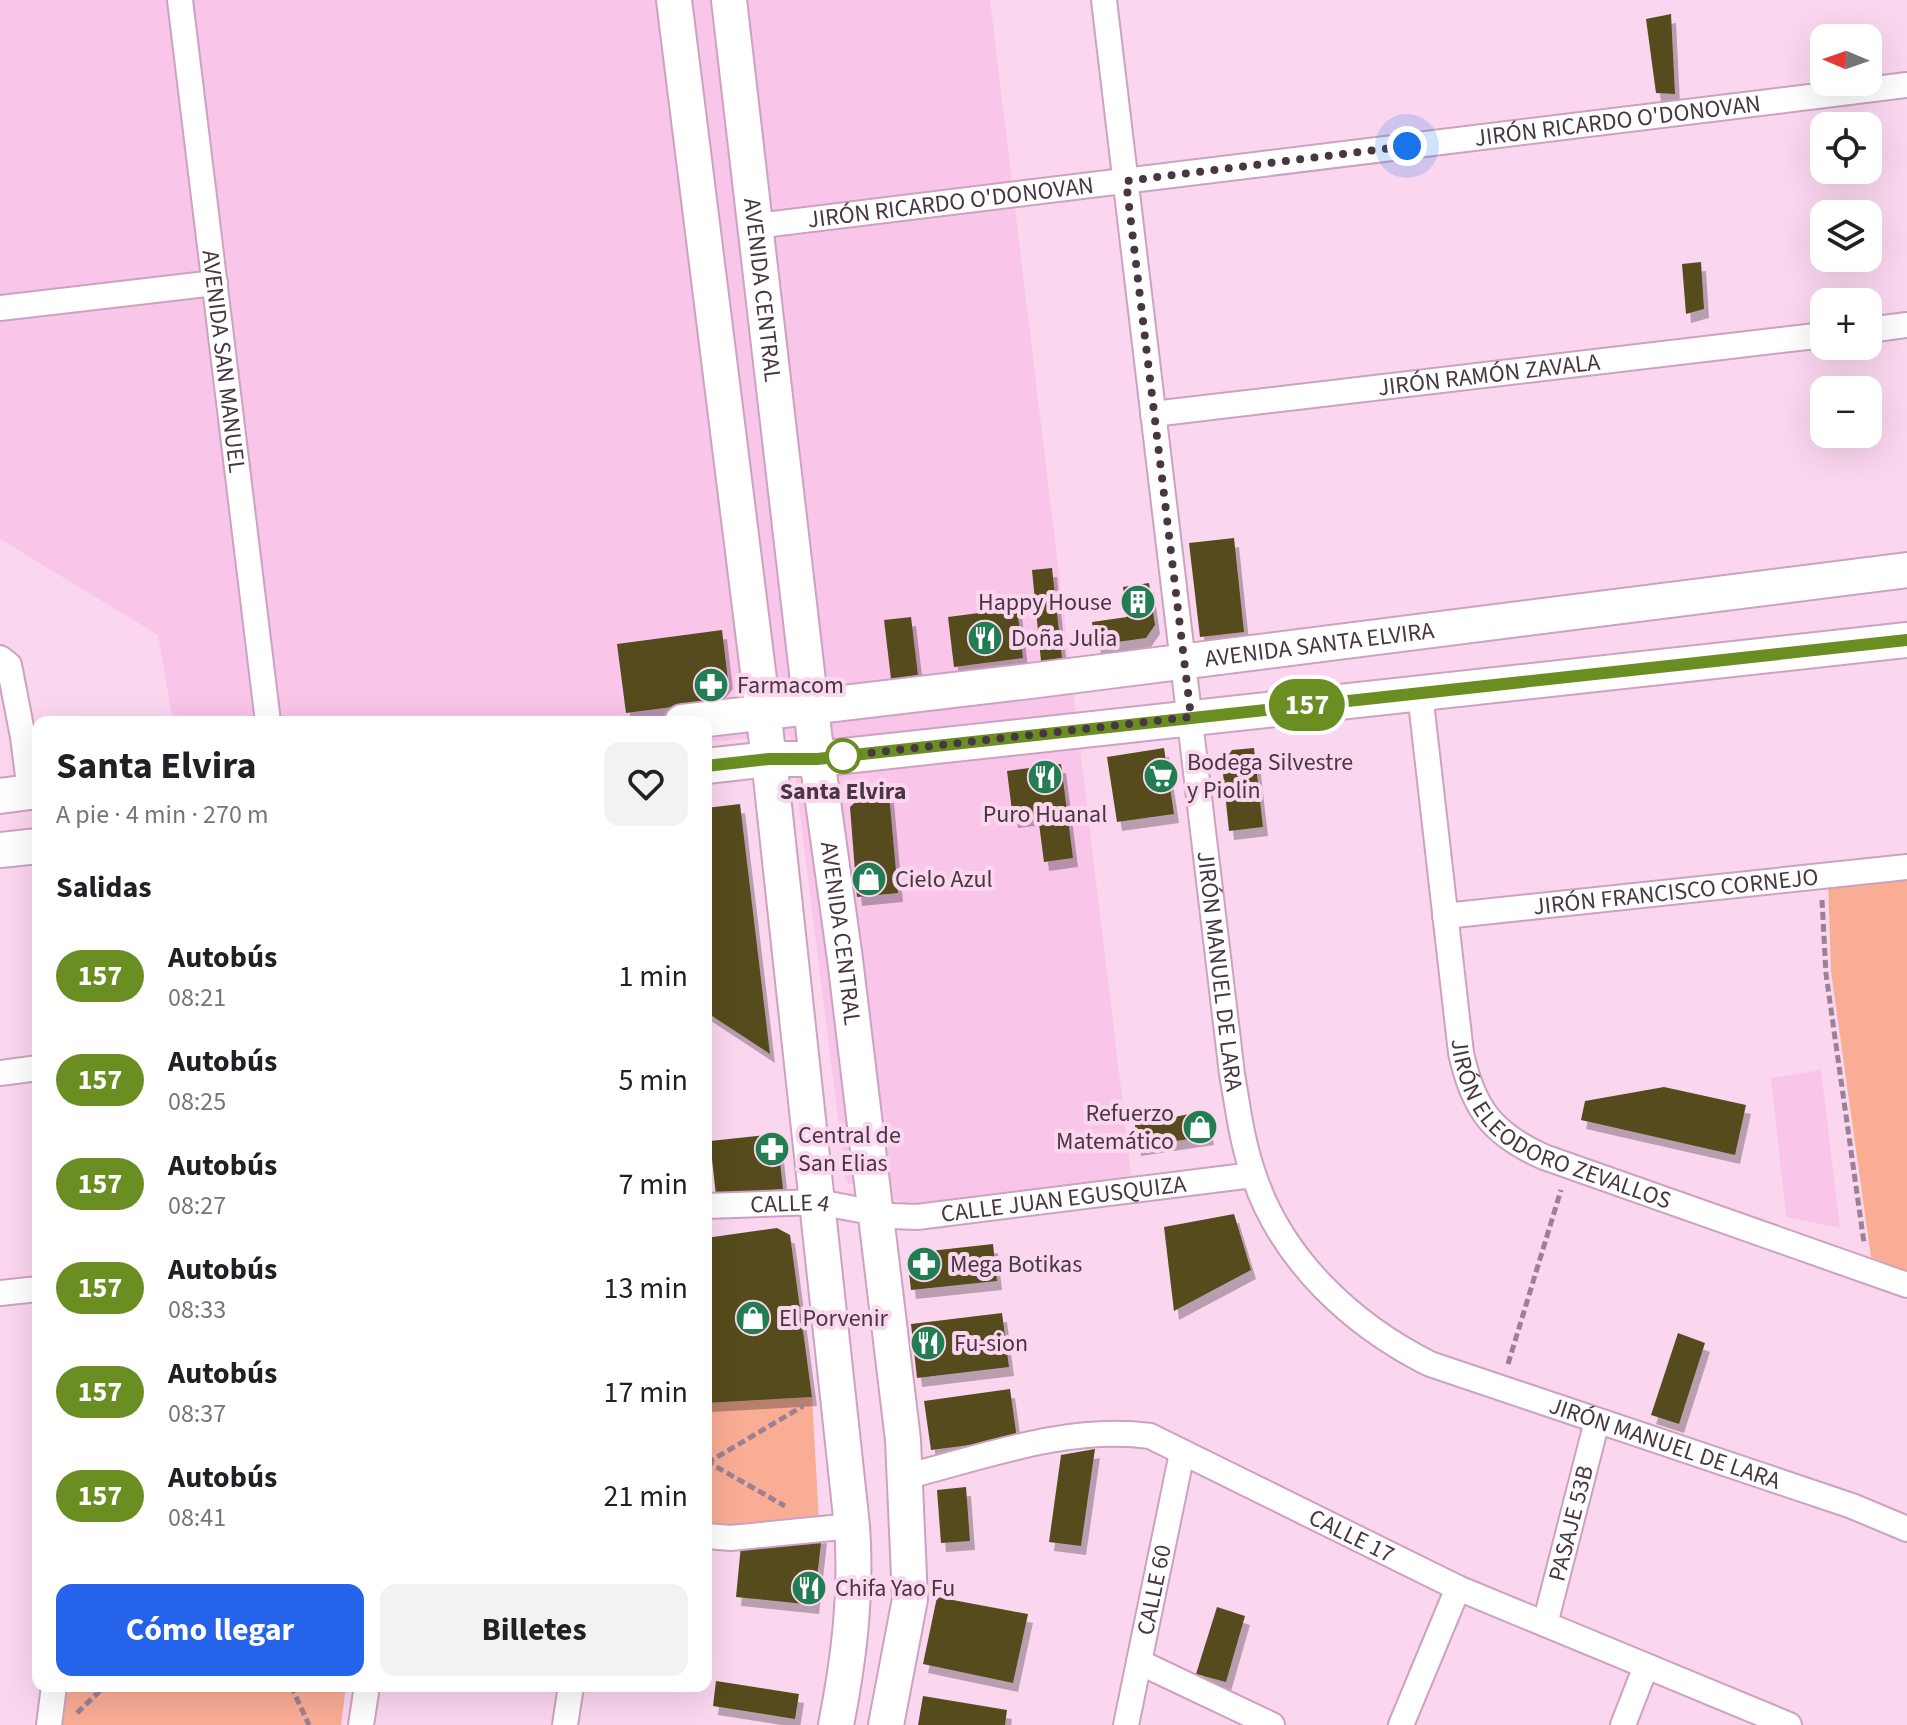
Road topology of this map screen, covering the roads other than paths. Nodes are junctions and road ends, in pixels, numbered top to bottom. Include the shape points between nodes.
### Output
1 (180, 0) edge
2 (674, 0) edge
3 (729, 0) edge
4 (1104, 0) edge
5 (1907, 85) edge
6 (1126, 181) junction
7 (756, 226) junction
8 (215, 283) junction
9 (0, 308) edge
10 (1907, 325) edge
11 (1882, 328) edge
12 (1810, 337) edge
13 (1153, 414) junction
14 (1907, 570) edge
15 (1907, 640) edge
16 (0, 658) edge
17 (1183, 660) junction
18 (1420, 693) junction
19 (812, 707) junction
20 (763, 714) junction
21 (267, 716) edge
22 (1191, 717) junction
23 (712, 719) edge
24 (769, 759) junction
25 (817, 759) junction
26 (712, 765) edge
27 (23, 793) edge
28 (32, 847) edge
29 (0, 850) edge
30 (1907, 867) edge
31 (1445, 916) junction
32 (32, 1069) edge
33 (0, 1073) edge
34 (1253, 1175) junction
35 (818, 1202) junction
36 (712, 1206) edge
37 (875, 1212) junction
38 (1907, 1285) edge
39 (32, 1290) edge
40 (0, 1293) edge
41 (1597, 1421) junction
42 (1182, 1453) junction
43 (904, 1477) junction
44 (852, 1526) junction
45 (1907, 1529) edge
46 (712, 1536) edge
47 (1458, 1588) junction
48 (1545, 1624) junction
49 (1139, 1662) junction
50 (1646, 1666) junction
51 (53, 1692) edge
52 (366, 1692) edge
53 (570, 1692) edge
54 (49, 1725) edge
55 (361, 1725) edge
56 (565, 1725) edge
57 (836, 1725) edge
58 (886, 1725) edge
59 (1126, 1725) edge
60 (1272, 1725) edge
61 (1401, 1725) edge
62 (1623, 1725) edge
63 (1789, 1725) edge

1 - 8 street, AVENIDA SAN MANUEL
2 - 20 main road, AVENIDA CENTRAL
3 - 7 main road, AVENIDA CENTRAL
4 - 6 street, JIRÓN MANUEL DE LARA
5 - 6 street, JIRÓN RICARDO O'DONOVAN
6 - 7 street, JIRÓN RICARDO O'DONOVAN
6 - 13 street, JIRÓN MANUEL DE LARA
7 - 19 main road, AVENIDA CENTRAL
8 - 9 street
8 - 21 street, AVENIDA SAN MANUEL
10 - 11 street
12 - 13 street, JIRÓN RAMÓN ZAVALA
13 - 17 street, JIRÓN MANUEL DE LARA
14 - 17 main road, AVENIDA SANTA ELVIRA
15 - 18 main road
16 - 27 street via 9,665
17 - 19 main road, AVENIDA SANTA ELVIRA
17 - 22 street, JIRÓN MANUEL DE LARA
18 - 22 main road
18 - 31 street, JIRÓN ELEODORO ZEVALLOS
19 - 20 main road, AVENIDA SANTA ELVIRA
19 - 25 main road, AVENIDA CENTRAL
20 - 23 main road, AVENIDA SANTA ELVIRA
20 - 24 main road, AVENIDA CENTRAL
22 - 25 main road
22 - 34 street, JIRÓN MANUEL DE LARA via 1232,1074
24 - 25 main road
24 - 26 main road
24 - 35 main road, AVENIDA CENTRAL
25 - 37 main road, AVENIDA CENTRAL
28 - 29 main road
30 - 31 street, JIRÓN FRANCISCO CORNEJO
31 - 38 street, JIRÓN ELEODORO ZEVALLOS via 1466,1079 1475,1101 1506,1137 1568,1165
32 - 33 street
34 - 37 street, CALLE JUAN EGUSQUIZA via 917,1217
34 - 41 street, JIRÓN MANUEL DE LARA via 1286,1240 1327,1292 1353,1315 1430,1364
35 - 36 street, CALLE 4
35 - 37 street, CALLE 4
35 - 44 main road, AVENIDA CENTRAL
37 - 43 main road, AVENIDA CENTRAL
39 - 40 street
41 - 45 street, JIRÓN MANUEL DE LARA
41 - 48 street, PASAJE 53B
42 - 43 street, CALLE 17 via 1150,1436 1075,1434
42 - 47 street, CALLE 17
42 - 49 street, CALLE 60
43 - 58 main road, AVENIDA CENTRAL via 910,1599
44 - 46 street
44 - 57 main road, AVENIDA CENTRAL via 856,1574 848,1665
47 - 48 street, CALLE 17
47 - 61 street
48 - 50 street, CALLE 17
49 - 59 street, CALLE 60
49 - 60 street
50 - 62 street
50 - 63 street, CALLE 17
51 - 54 street
52 - 55 street
53 - 56 street

